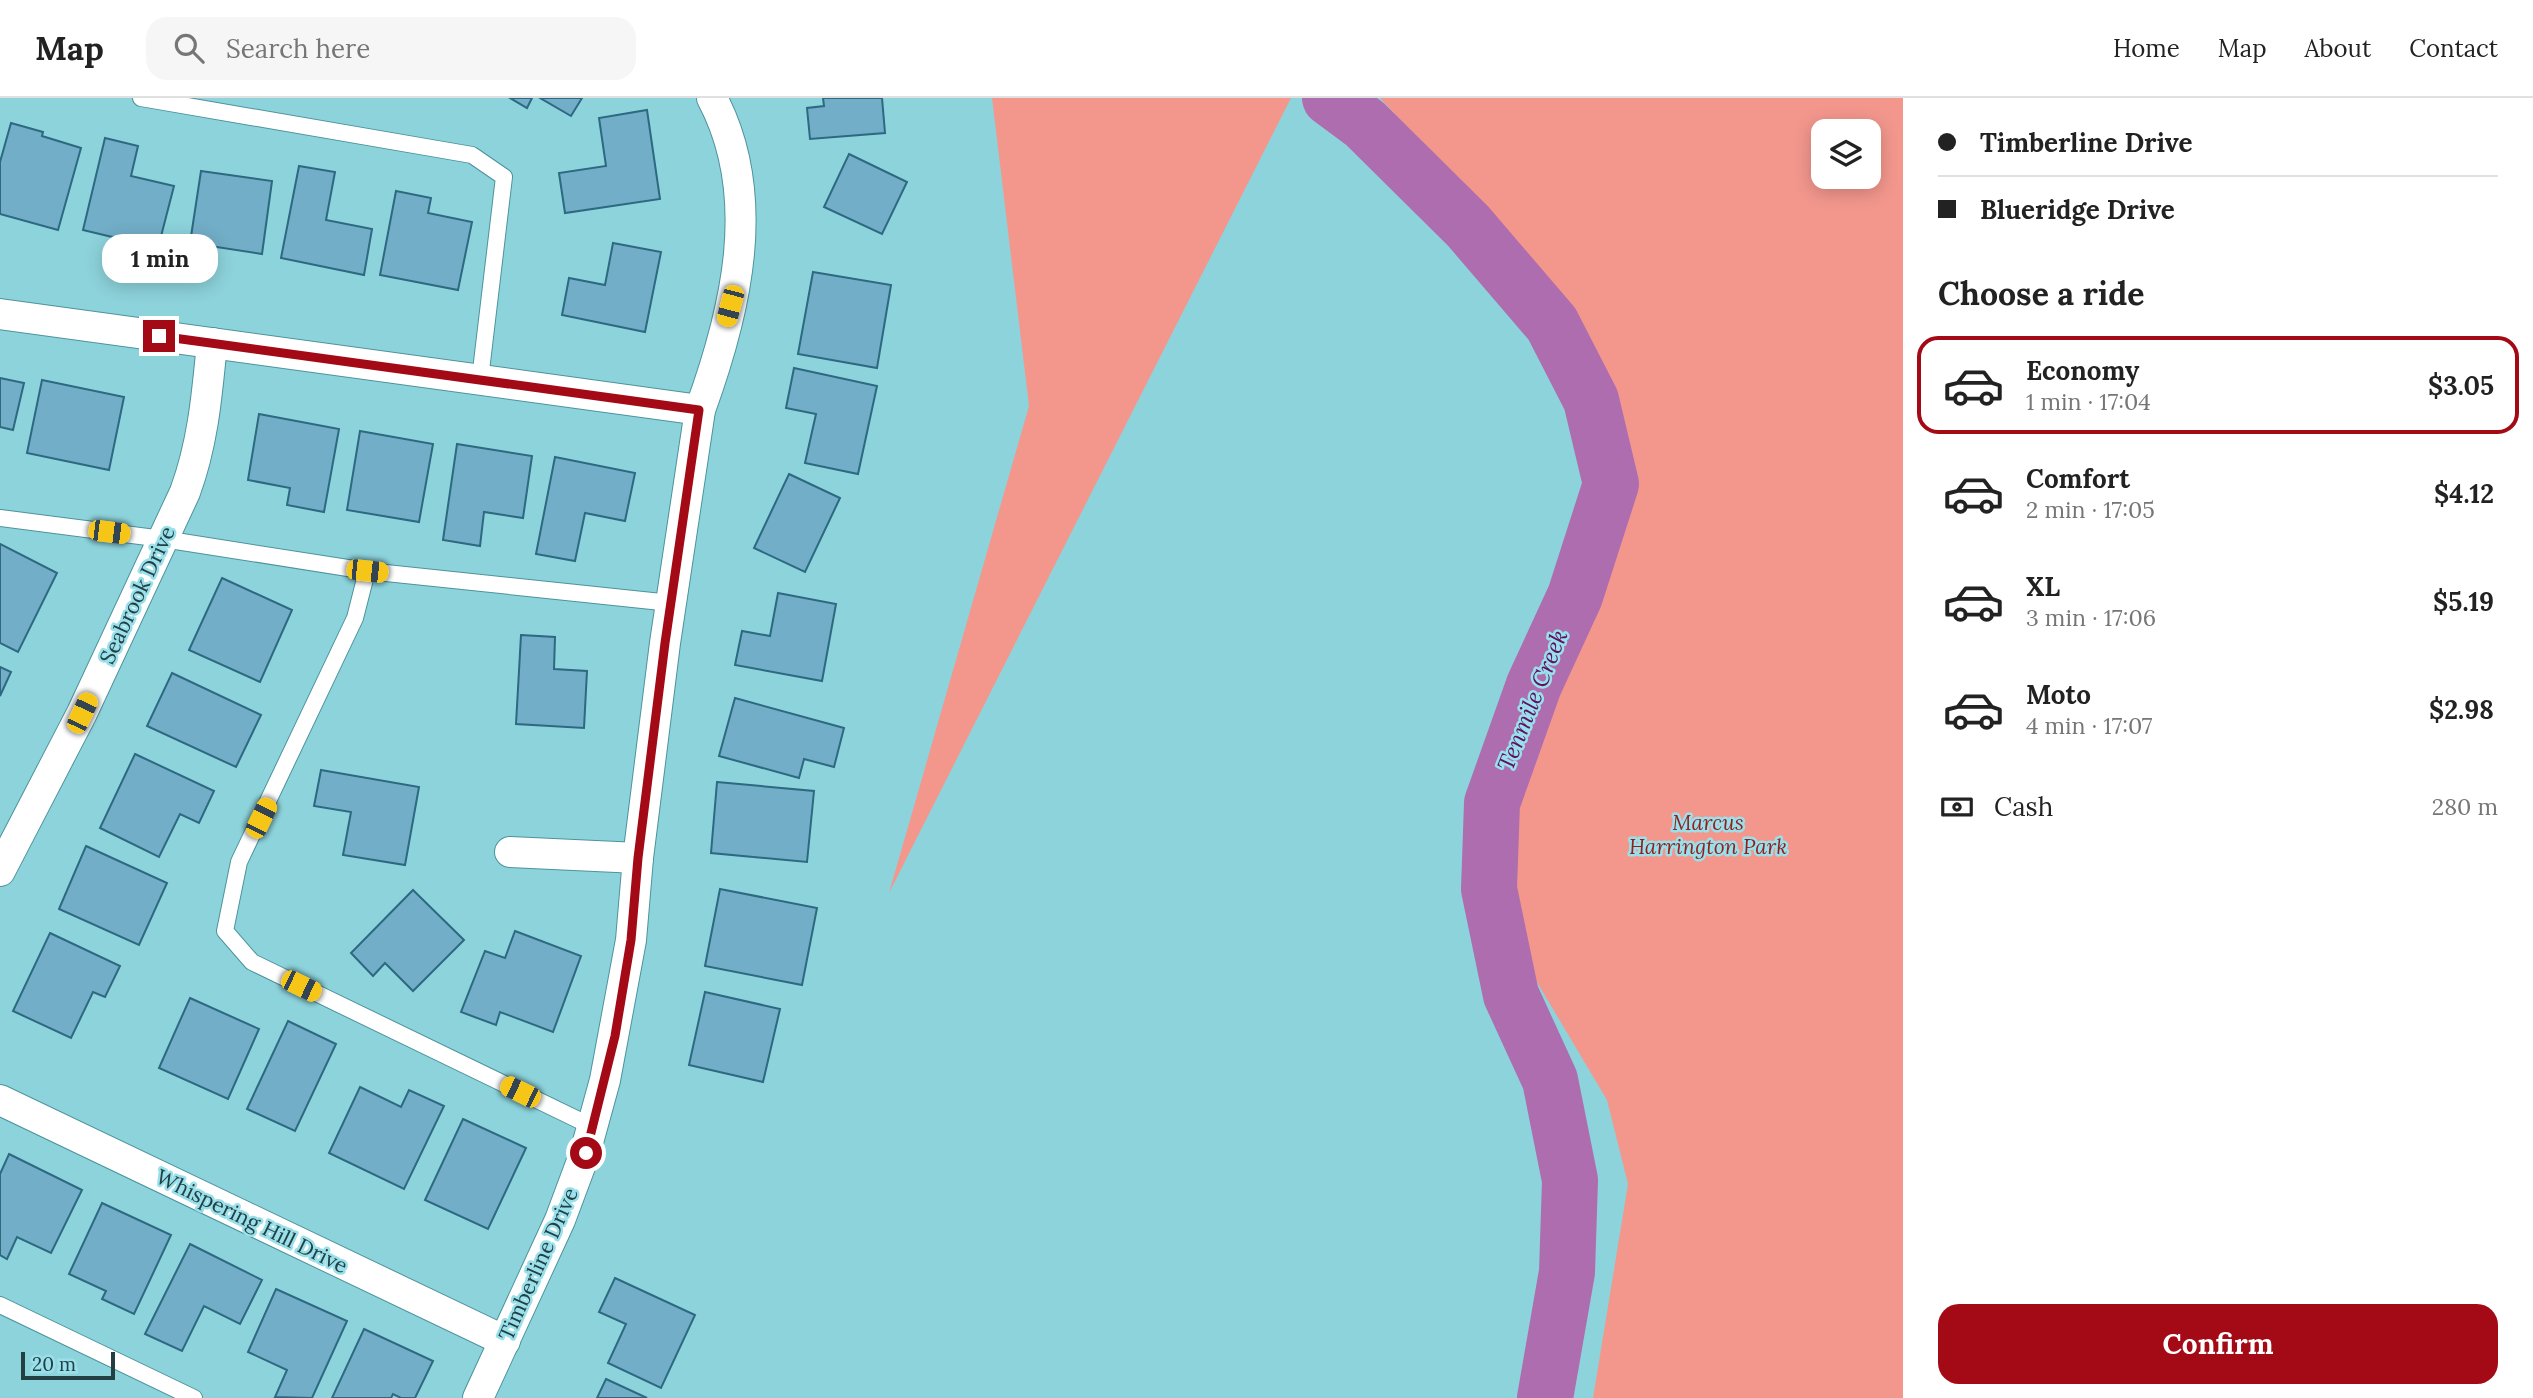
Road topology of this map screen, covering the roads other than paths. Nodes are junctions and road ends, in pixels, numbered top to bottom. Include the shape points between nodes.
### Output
1 (141, 98) edge
2 (712, 98) edge
3 (0, 314) edge
4 (212, 343) junction
5 (480, 379) junction
6 (699, 410) junction
7 (0, 518) edge
8 (163, 539) junction
9 (367, 571) junction
10 (671, 603) junction
11 (510, 852) dead end
12 (638, 858) junction
13 (0, 871) edge
14 (0, 1100) edge
15 (593, 1128) junction
16 (0, 1305) edge
17 (505, 1341) junction
18 (194, 1398) edge
19 (478, 1398) edge

1 - 5 lane via 472,155 503,177
2 - 6 street, Timberline Drive via 727,126 740,179 741,234 736,282
3 - 4 street
4 - 5 street
4 - 8 street, Seabrook Drive via 205,425 197,459
5 - 6 street
6 - 10 street, Timberline Drive
7 - 8 lane
8 - 9 lane
8 - 13 street, Seabrook Drive via 82,713
9 - 10 lane
9 - 15 lane via 355,618 239,862 225,931 252,962
10 - 12 street, Timberline Drive
11 - 12 street
12 - 15 street, Timberline Drive via 620,1013
14 - 17 street, Whispering Hill Drive
15 - 17 street, Timberline Drive via 560,1220
16 - 18 lane
17 - 19 street, Timberline Drive

